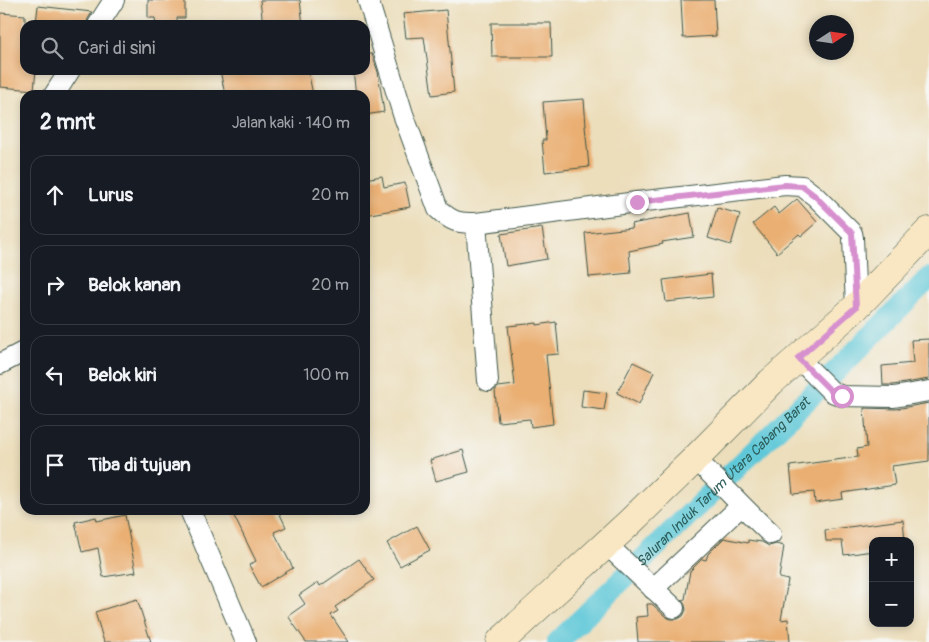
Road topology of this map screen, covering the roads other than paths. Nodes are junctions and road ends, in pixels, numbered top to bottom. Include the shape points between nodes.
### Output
1 (114, 0) edge
2 (368, 0) edge
3 (101, 20) edge
4 (67, 75) edge
5 (57, 90) edge
6 (476, 223) junction
7 (929, 231) edge
8 (856, 307) junction
9 (20, 354) edge
10 (803, 363) junction
11 (0, 364) edge
12 (488, 381) dead end
13 (929, 391) edge
14 (704, 467) junction
15 (740, 504) junction
16 (192, 515) edge
17 (771, 534) dead end
18 (614, 552) junction
19 (652, 588) junction
20 (674, 608) dead end
21 (246, 642) edge
22 (500, 642) edge

1 - 3 street
2 - 6 street via 403,114 438,209 449,219
4 - 5 street
6 - 8 street via 785,185 802,186 852,233
6 - 12 street
7 - 8 street
8 - 10 street
9 - 11 street
10 - 13 street via 832,392 842,396 894,397
10 - 14 street via 771,382
14 - 15 street
14 - 18 street
15 - 17 street
15 - 19 street
16 - 21 street
18 - 19 street
18 - 22 street
19 - 20 street

